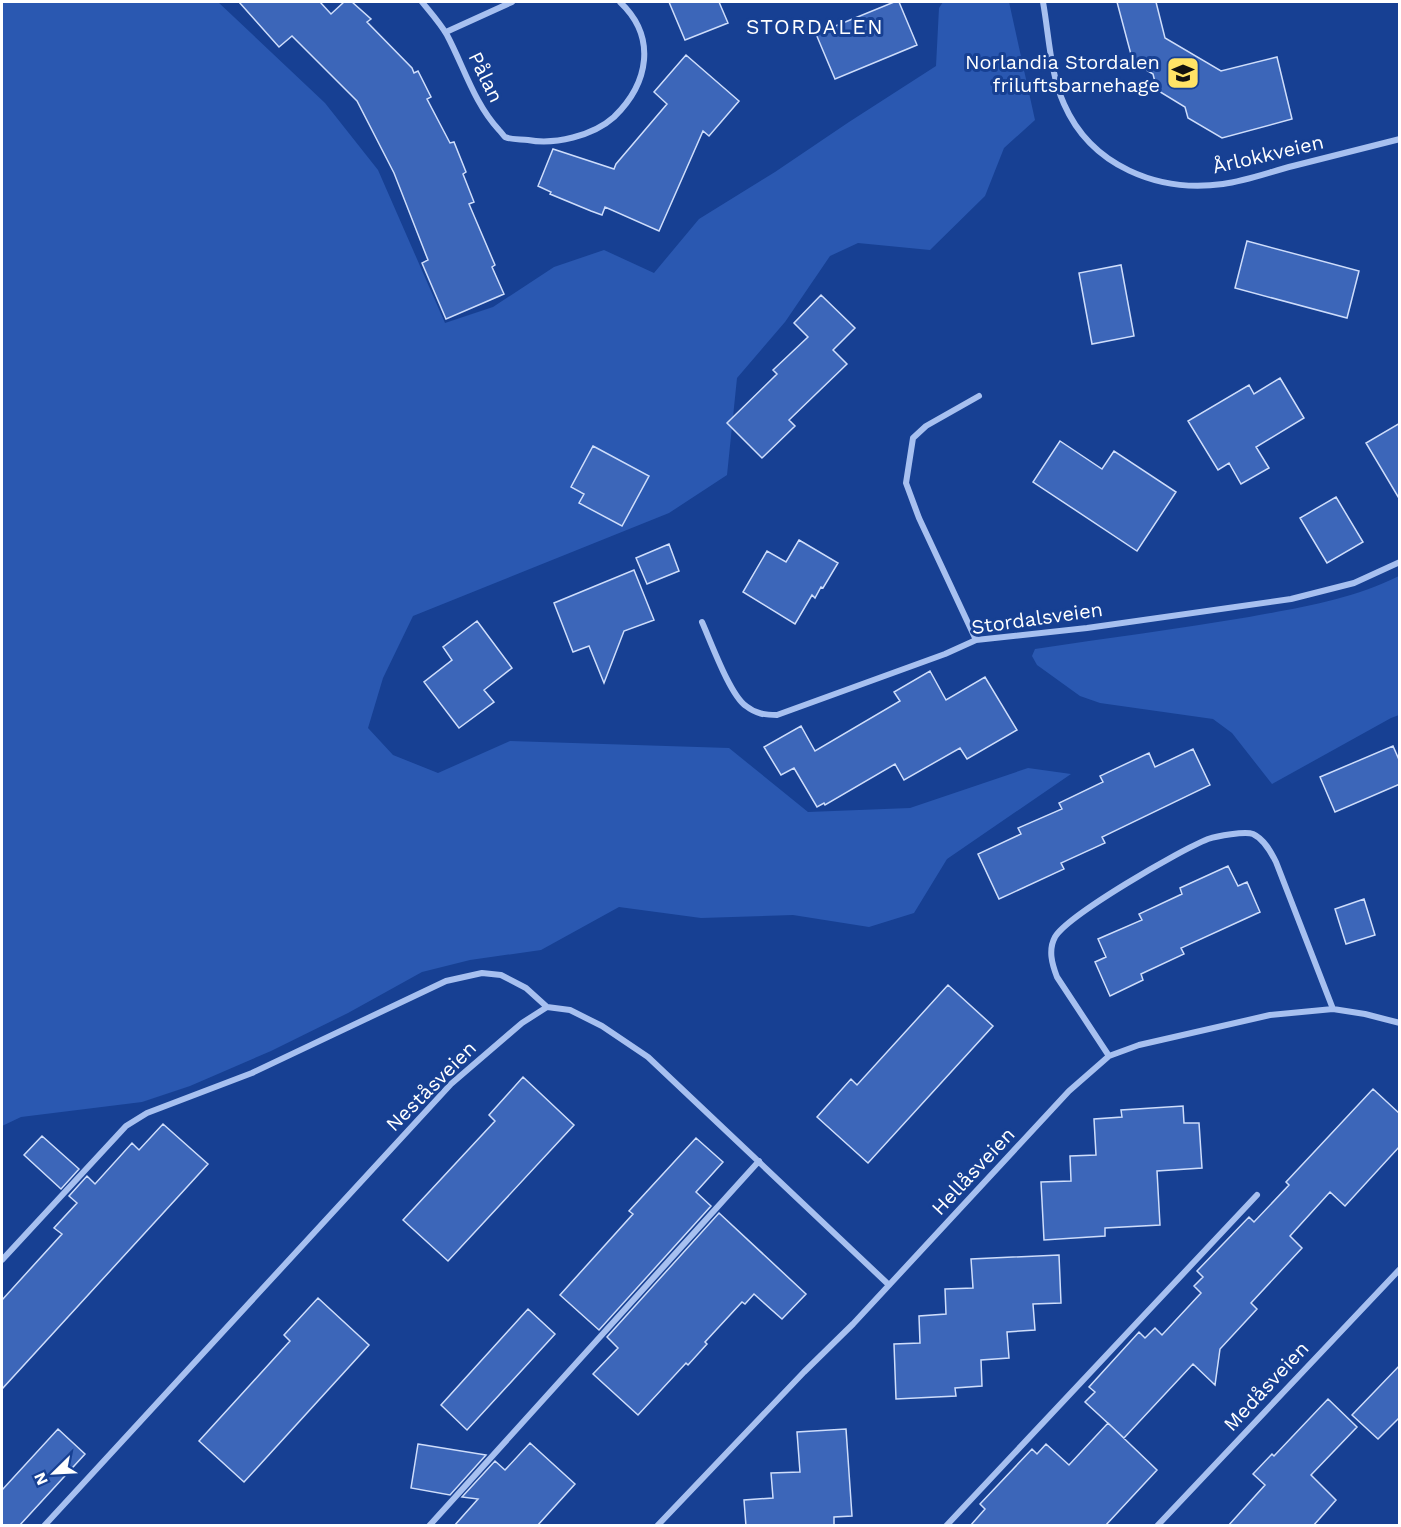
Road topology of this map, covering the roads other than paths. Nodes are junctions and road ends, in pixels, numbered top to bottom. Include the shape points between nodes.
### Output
1 (422, 2) edge
2 (512, 2) edge
3 (620, 2) edge
4 (1043, 2) edge
5 (446, 32) junction
6 (1400, 139) edge
7 (979, 396) dead end
8 (1400, 562) edge
9 (702, 622) dead end
10 (976, 640) junction
11 (547, 1007) junction
12 (1333, 1009) junction
13 (1400, 1023) edge
14 (1109, 1056) junction
15 (759, 1161) junction
16 (1257, 1195) dead end
17 (2, 1260) edge
18 (1400, 1269) edge
19 (890, 1285) junction
20 (44, 1526) edge
21 (429, 1526) edge
22 (657, 1526) edge
23 (946, 1526) edge
24 (1157, 1526) edge

1 - 5 street, Pålan
2 - 5 street
3 - 5 street, Pålan via 631,12 642,36 646,55 641,77 612,119 568,138 537,142 505,136 485,115
4 - 6 street, Årlokkveien via 1064,104 1093,147 1140,177 1167,185 1224,184
7 - 10 street via 926,426 913,438 906,483
8 - 10 street, Stordalsveien via 1354,583 1291,599
9 - 10 street, Stordalsveien via 726,677 744,705 760,714 777,716
11 - 15 street via 570,1010 626,1041
11 - 17 street via 526,988 501,975 482,973 446,981 252,1073 147,1113 126,1126
11 - 20 street, Neståsveien via 522,1023 451,1084
12 - 13 street, Hellåsveien
12 - 14 street, Hellåsveien via 1270,1015 1139,1045
12 - 14 street via 1268,846 1254,834 1211,838 1185,849 1077,916 1054,939 1052,964 1057,977
14 - 19 street, Hellåsveien via 1069,1091
15 - 19 street
15 - 21 street
16 - 23 street
18 - 24 street, Medåsveien
19 - 22 street, Hellåsveien

